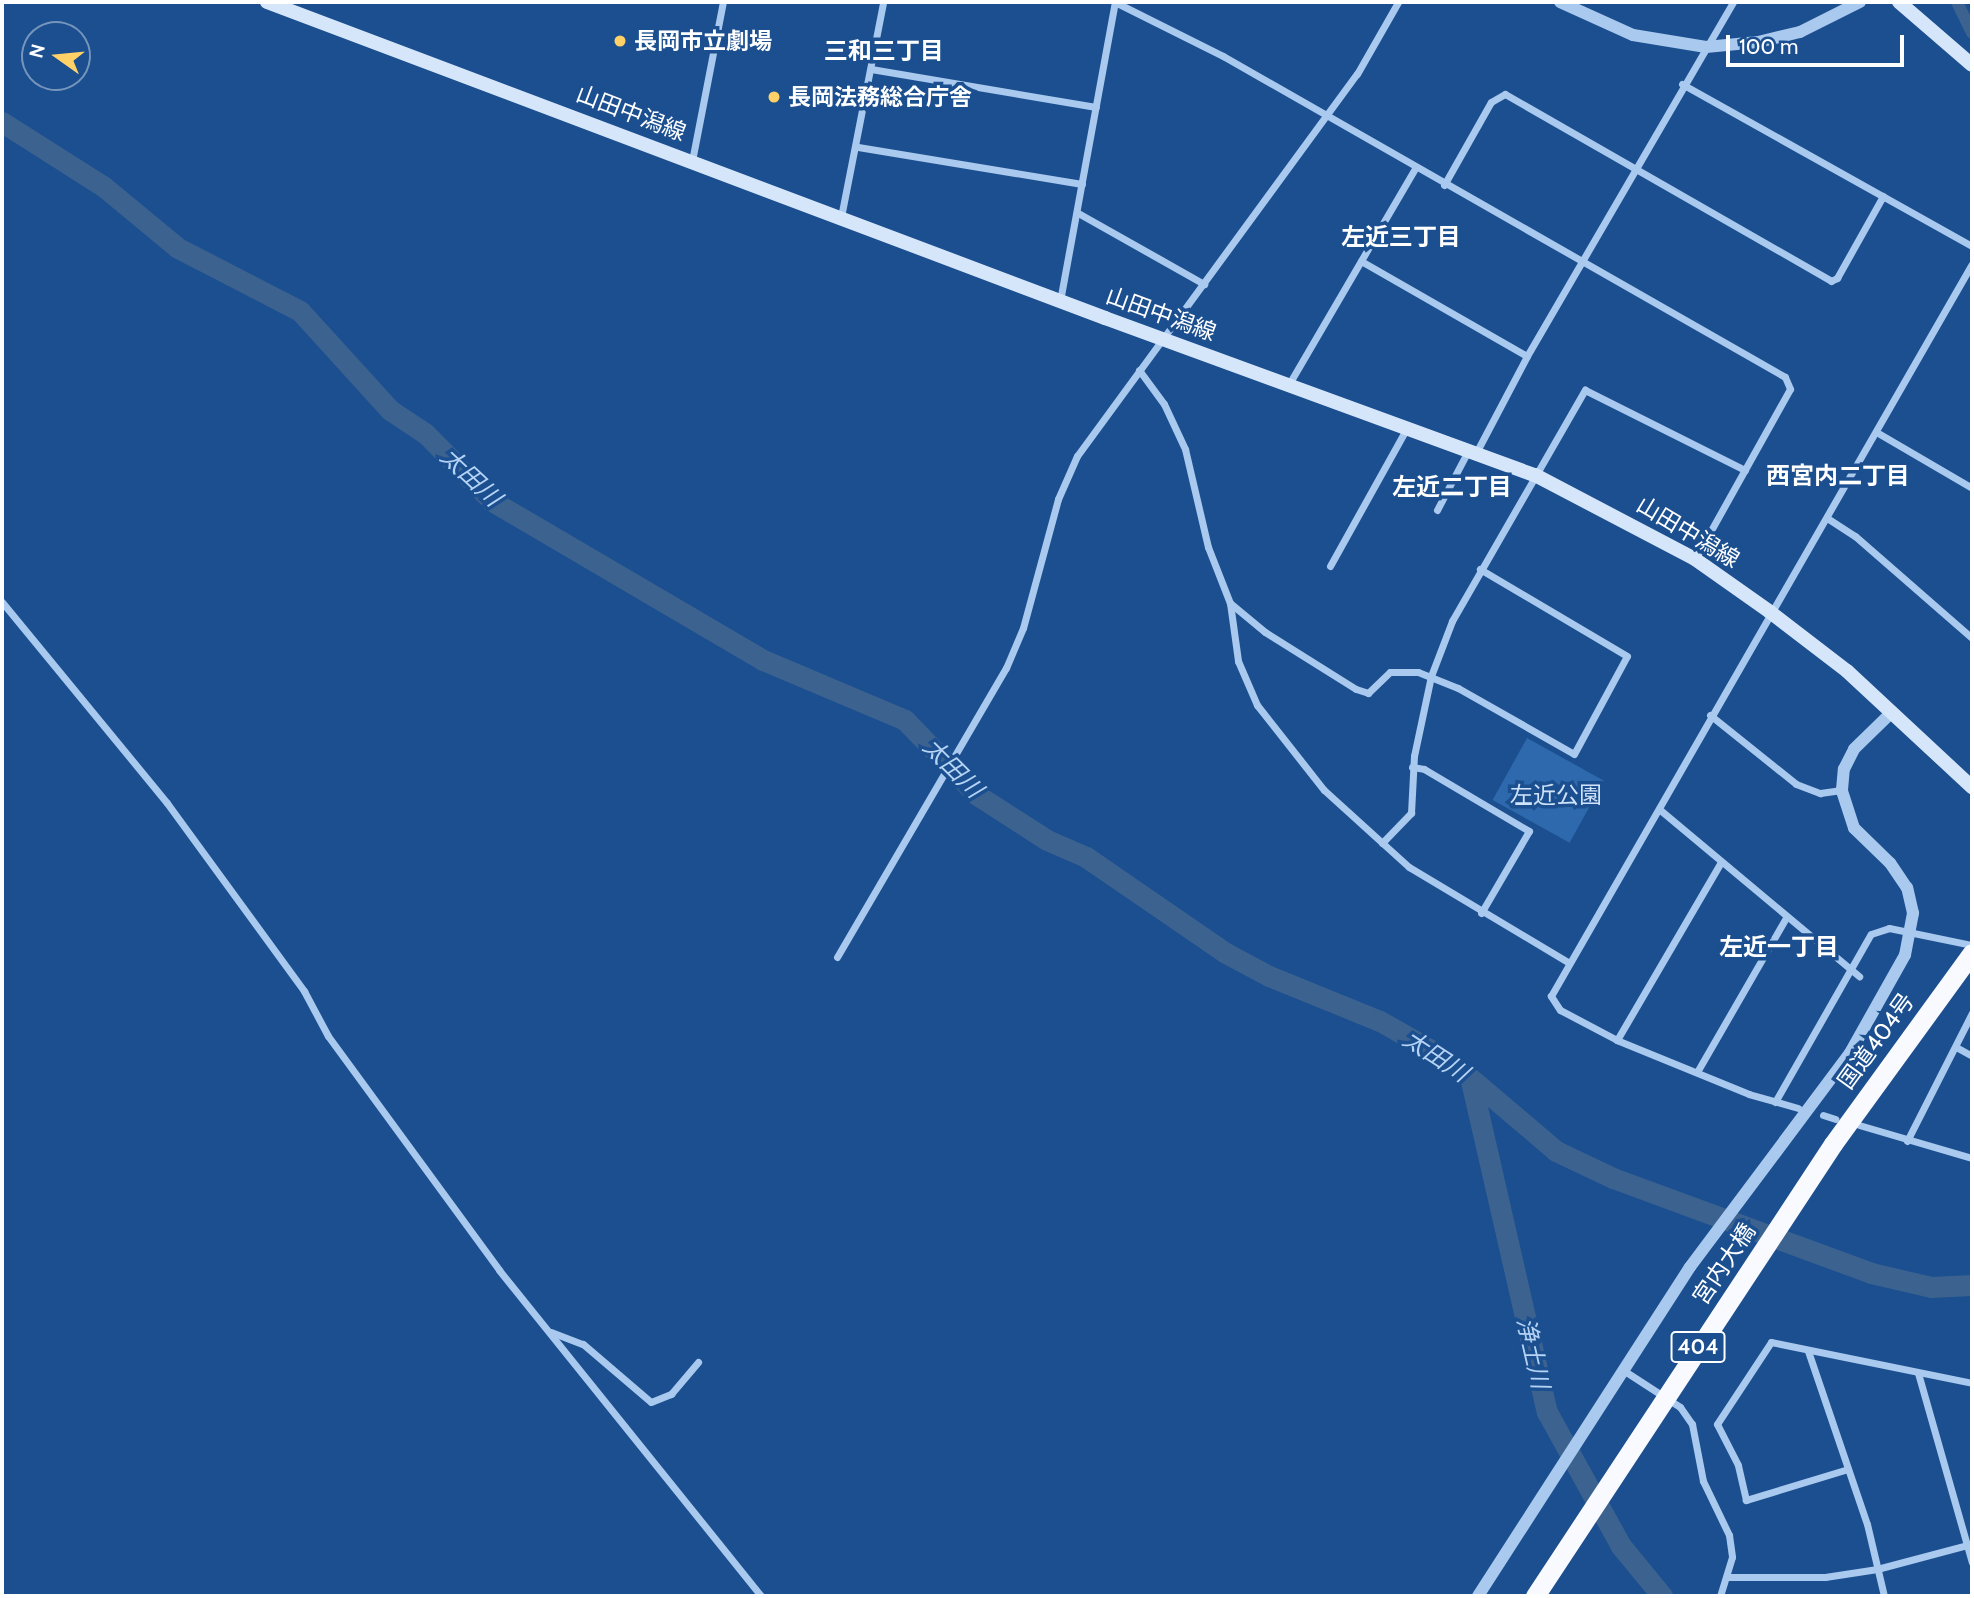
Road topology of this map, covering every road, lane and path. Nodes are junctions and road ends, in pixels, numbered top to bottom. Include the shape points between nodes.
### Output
1 (267, 2) edge
2 (723, 2) edge
3 (883, 2) edge
4 (1398, 2) edge
5 (1560, 2) edge
6 (1733, 2) edge
7 (1860, 2) edge
8 (1899, 2) edge
9 (1706, 47) junction
10 (1970, 63) edge
11 (871, 69) junction
12 (1682, 84) junction
13 (1096, 107) junction
14 (1327, 116) junction
15 (858, 148) junction
16 (692, 161) junction
17 (1415, 168) junction
18 (1635, 170) junction
19 (1082, 184) junction
20 (1444, 185) junction
21 (1883, 196) junction
22 (1078, 213) junction
23 (842, 217) junction
24 (1972, 246) edge
25 (1361, 261) junction
26 (1972, 264) edge
27 (1582, 265) junction
28 (1204, 284) junction
29 (1060, 301) junction
30 (1164, 340) junction
31 (1527, 356) junction
32 (1139, 370) junction
33 (1289, 384) junction
34 (1409, 426) junction
35 (1878, 433) junction
36 (1473, 450) junction
37 (1745, 470) junction
38 (1535, 475) junction
39 (1972, 488) edge
40 (1437, 510) dead end
41 (1827, 518) junction
42 (1695, 559) junction
43 (1330, 566) dead end
44 (1480, 569) junction
45 (2, 602) edge
46 (1230, 603) junction
47 (1770, 612) junction
48 (1972, 638) edge
49 (1431, 676) junction
50 (1892, 712) junction
51 (1710, 715) junction
52 (1412, 767) junction
53 (1972, 787) edge
54 (1842, 790) junction
55 (1659, 809) junction
56 (1382, 843) junction
57 (1721, 862) junction
58 (1482, 913) junction
59 (1786, 918) junction
60 (1912, 932) junction
61 (1972, 945) edge
62 (1972, 953) edge
63 (837, 957) dead end
64 (1568, 962) junction
65 (1849, 967) junction
66 (1859, 976) dead end
67 (1972, 1013) edge
68 (1617, 1040) junction
69 (1956, 1047) junction
70 (1972, 1056) edge
71 (1697, 1072) junction
72 (1774, 1102) junction
73 (1798, 1108) dead end
74 (1823, 1115) dead end
75 (1835, 1119) dead end
76 (1859, 1125) dead end
77 (1907, 1141) junction
78 (1972, 1158) edge
79 (1822, 1160) joint
80 (547, 1330) junction
81 (1808, 1351) junction
82 (698, 1362) dead end
83 (1623, 1370) junction
84 (1918, 1373) junction
85 (1972, 1383) edge
86 (1848, 1469) junction
87 (1967, 1545) junction
88 (1972, 1562) edge
89 (1877, 1569) junction
90 (1729, 1577) junction
91 (761, 1596) edge
92 (1478, 1596) edge
93 (1535, 1596) edge
94 (1720, 1596) edge
95 (1884, 1596) edge

1 - 16 main road, 山田中潟線
2 - 16 street
3 - 11 street
4 - 14 street
5 - 9 street via 1633,35
6 - 9 street
7 - 9 street via 1800,32
8 - 10 main road
9 - 12 street
11 - 13 street
11 - 15 street
12 - 18 street
12 - 21 street
13 - 14 street via 1115,2 1144,13
13 - 19 street
14 - 17 street
14 - 28 street
15 - 19 street
15 - 23 street
16 - 23 main road, 山田中潟線
17 - 20 street
17 - 25 street
18 - 20 street via 1505,93 1491,102
18 - 21 street via 1831,282
18 - 27 street
19 - 22 street
20 - 27 street
21 - 24 street
22 - 28 street
22 - 29 street
23 - 29 main road, 山田中潟線
25 - 31 street
25 - 33 street
26 - 35 street
27 - 31 street
27 - 37 street via 1650,299 1789,382 1790,389
28 - 30 street
29 - 30 main road, 山田中潟線
30 - 32 street
30 - 33 main road, 山田中潟線
31 - 36 street
32 - 46 street via 1164,404 1185,449 1208,547
32 - 63 street via 1077,456 1065,481 1023,628 990,696
33 - 34 main road, 山田中潟線
34 - 36 main road, 山田中潟線
34 - 43 street
35 - 39 street
35 - 41 street
36 - 38 main road, 山田中潟線
36 - 40 street
37 - 38 street via 1585,390
37 - 42 street
38 - 42 main road, 山田中潟線
38 - 44 street
41 - 47 street
41 - 48 street via 1855,536
42 - 47 main road, 山田中潟線
44 - 49 street via 1452,621
44 - 49 street via 1627,656 1627,662 1574,754
45 - 80 street via 167,803 304,991 336,1046
46 - 49 street via 1265,632 1356,689 1368,693 1390,672
46 - 56 street via 1238,661 1257,705 1324,790
47 - 50 main road, 山田中潟線
47 - 51 street
49 - 52 street
50 - 53 main road, 山田中潟線
50 - 54 street via 1862,737 1844,769
51 - 54 street via 1796,784 1820,793
51 - 55 street
52 - 56 street via 1411,813
52 - 58 street via 1424,769 1529,831
54 - 60 street via 1854,828 1891,863 1907,888
55 - 57 street
55 - 64 street
56 - 58 street via 1423,879
57 - 59 street
57 - 68 street
58 - 64 street
59 - 65 street
59 - 71 street
60 - 61 street
60 - 65 street via 1889,928 1871,934
60 - 83 street via 1867,1026 1690,1267
62 - 79 highway, 国道404号 / 404
64 - 68 street via 1552,1003
65 - 66 street
65 - 72 street
67 - 69 street
68 - 71 street
69 - 70 street
69 - 77 street
71 - 72 street
72 - 73 street
74 - 75 street
76 - 77 street
77 - 78 street
79 - 93 highway, 宮内大橋 / 404
80 - 82 street via 583,1344 651,1402 671,1394
80 - 91 street via 576,1360
81 - 84 street
81 - 86 street
81 - 86 street via 1771,1342 1717,1424 1719,1431 1738,1465 1746,1500
83 - 90 street via 1680,1407 1692,1424 1703,1481 1730,1535
83 - 92 street
84 - 85 street
84 - 87 street
86 - 89 street
87 - 88 street
87 - 89 street
89 - 90 street via 1825,1577
89 - 95 street
90 - 94 street

